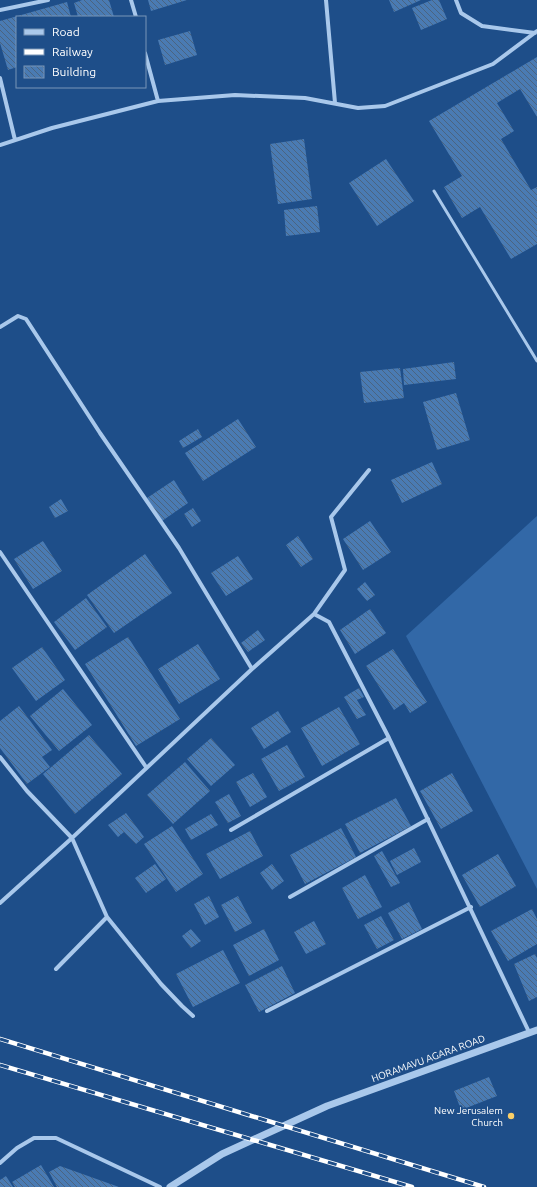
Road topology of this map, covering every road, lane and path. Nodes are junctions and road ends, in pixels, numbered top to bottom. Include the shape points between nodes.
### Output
1 (48, 0) edge
2 (131, 0) edge
3 (326, 0) edge
4 (456, 0) edge
5 (0, 10) edge
6 (136, 16) edge
7 (536, 32) edge
8 (146, 57) edge
9 (0, 78) edge
10 (158, 101) junction
11 (335, 103) junction
12 (15, 140) junction
13 (0, 145) edge
14 (434, 191) dead end
15 (0, 327) edge
16 (537, 361) edge
17 (369, 470) dead end
18 (0, 552) edge
19 (314, 614) junction
20 (252, 669) junction
21 (389, 738) junction
22 (0, 757) edge
23 (146, 767) junction
24 (428, 819) junction
25 (231, 830) dead end
26 (72, 838) junction
27 (290, 896) dead end
28 (0, 903) edge
29 (471, 907) junction
30 (107, 917) junction
31 (56, 969) dead end
32 (267, 1011) dead end
33 (193, 1016) dead end
34 (537, 1030) edge
35 (529, 1032) junction
36 (0, 1163) edge
37 (160, 1187) edge
38 (170, 1187) edge

1 - 5 street
2 - 6 street
3 - 11 street
4 - 7 street via 461,13 482,26
7 - 11 street via 493,64 385,106 358,108
8 - 10 street
9 - 12 street
10 - 11 street via 235,95 305,98
10 - 12 street
12 - 13 street
14 - 16 lane
15 - 20 street via 18,316 26,319 179,548
17 - 19 street via 331,517 345,570
18 - 23 street
19 - 20 street
19 - 21 street via 329,622
20 - 23 street
21 - 24 street
21 - 25 street
22 - 26 street via 27,791
23 - 26 street
24 - 27 street
24 - 29 street
26 - 28 street
26 - 30 street
29 - 32 street
29 - 35 street
30 - 31 street
30 - 33 street via 161,984
34 - 35 street, HORAMAVU AGARA ROAD
35 - 38 street, HORAMAVU AGARA ROAD via 327,1106 222,1154
36 - 37 street via 17,1148 34,1138 56,1138

